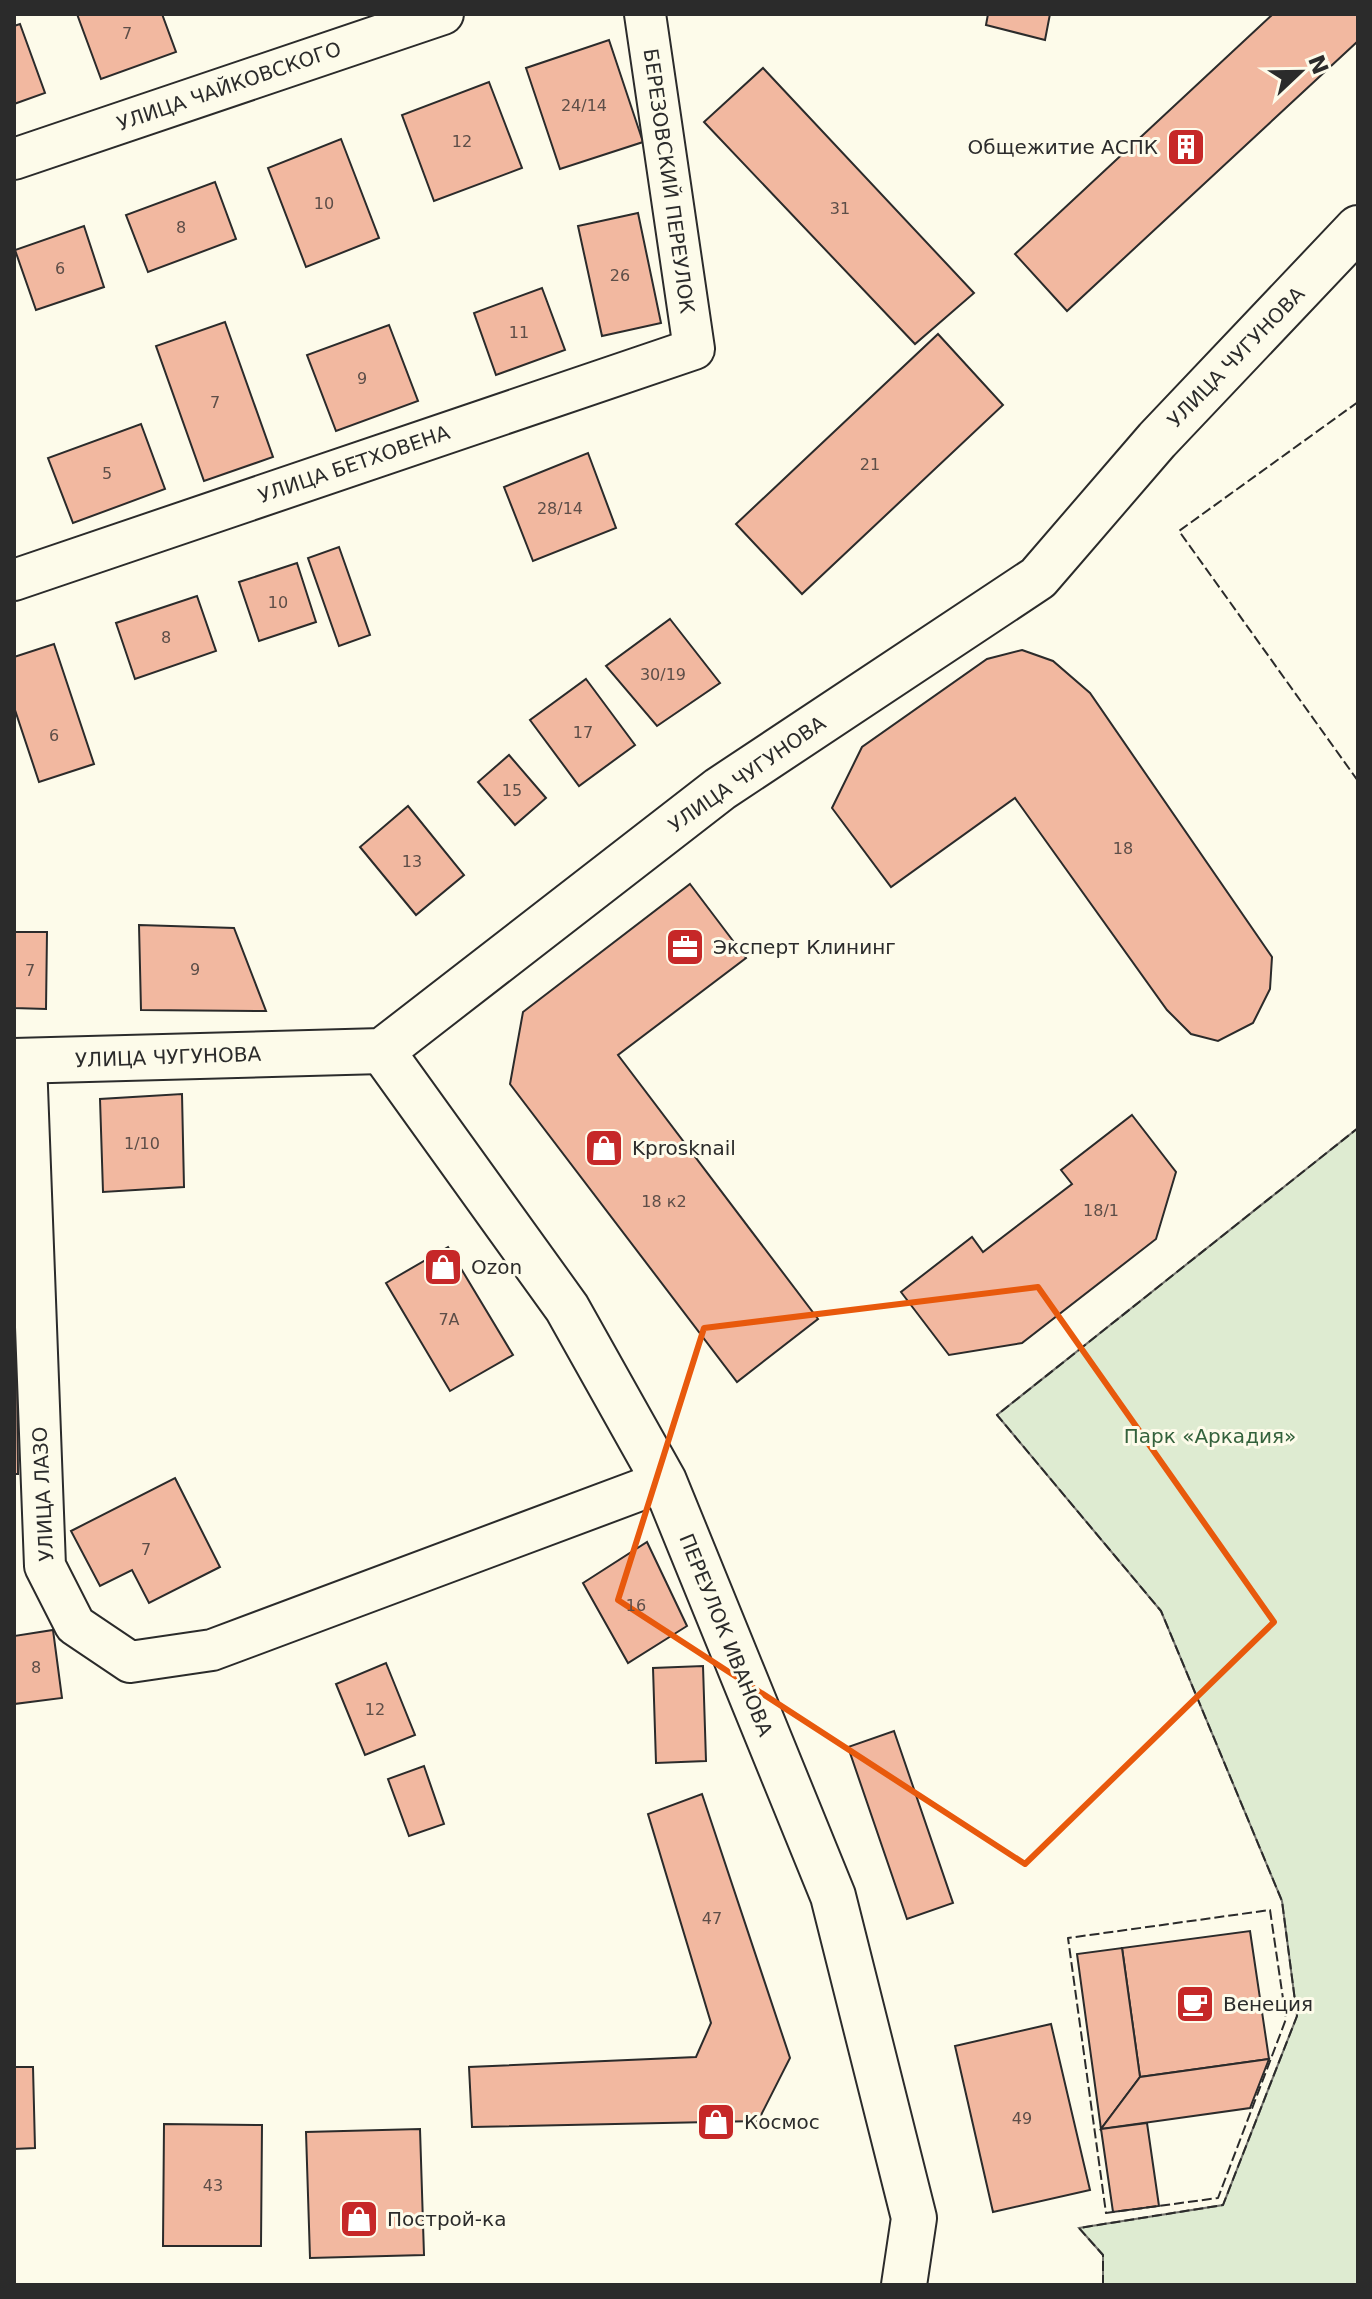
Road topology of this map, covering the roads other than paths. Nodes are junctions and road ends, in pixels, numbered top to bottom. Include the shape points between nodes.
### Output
1 (443, 14) edge
2 (645, 14) edge
3 (14, 159) edge
4 (1358, 228) edge
5 (694, 349) joint
6 (14, 580) edge
7 (382, 1051) junction
8 (20, 1061) edge
9 (664, 1481) junction
10 (904, 2285) edge

1 - 3 street, УЛИЦА ЧАЙКОВСКОГО
2 - 5 street, БЕРЕЗОВСКИЙ ПЕРЕУЛОК
4 - 7 street, УЛИЦА ЧУГУНОВА via 1157,440 1038,578 720,789
5 - 6 street, УЛИЦА БЕТХОВЕНА
7 - 8 street, УЛИЦА ЧУГУНОВА
7 - 9 street, ПЕРЕУЛОК ИВАНОВА via 567,1308
8 - 9 street, УЛИЦА ЛАЗО via 45,1566 75,1625 130,1662 212,1650
9 - 10 street, ПЕРЕУЛОК ИВАНОВА via 833,1896 914,2218

